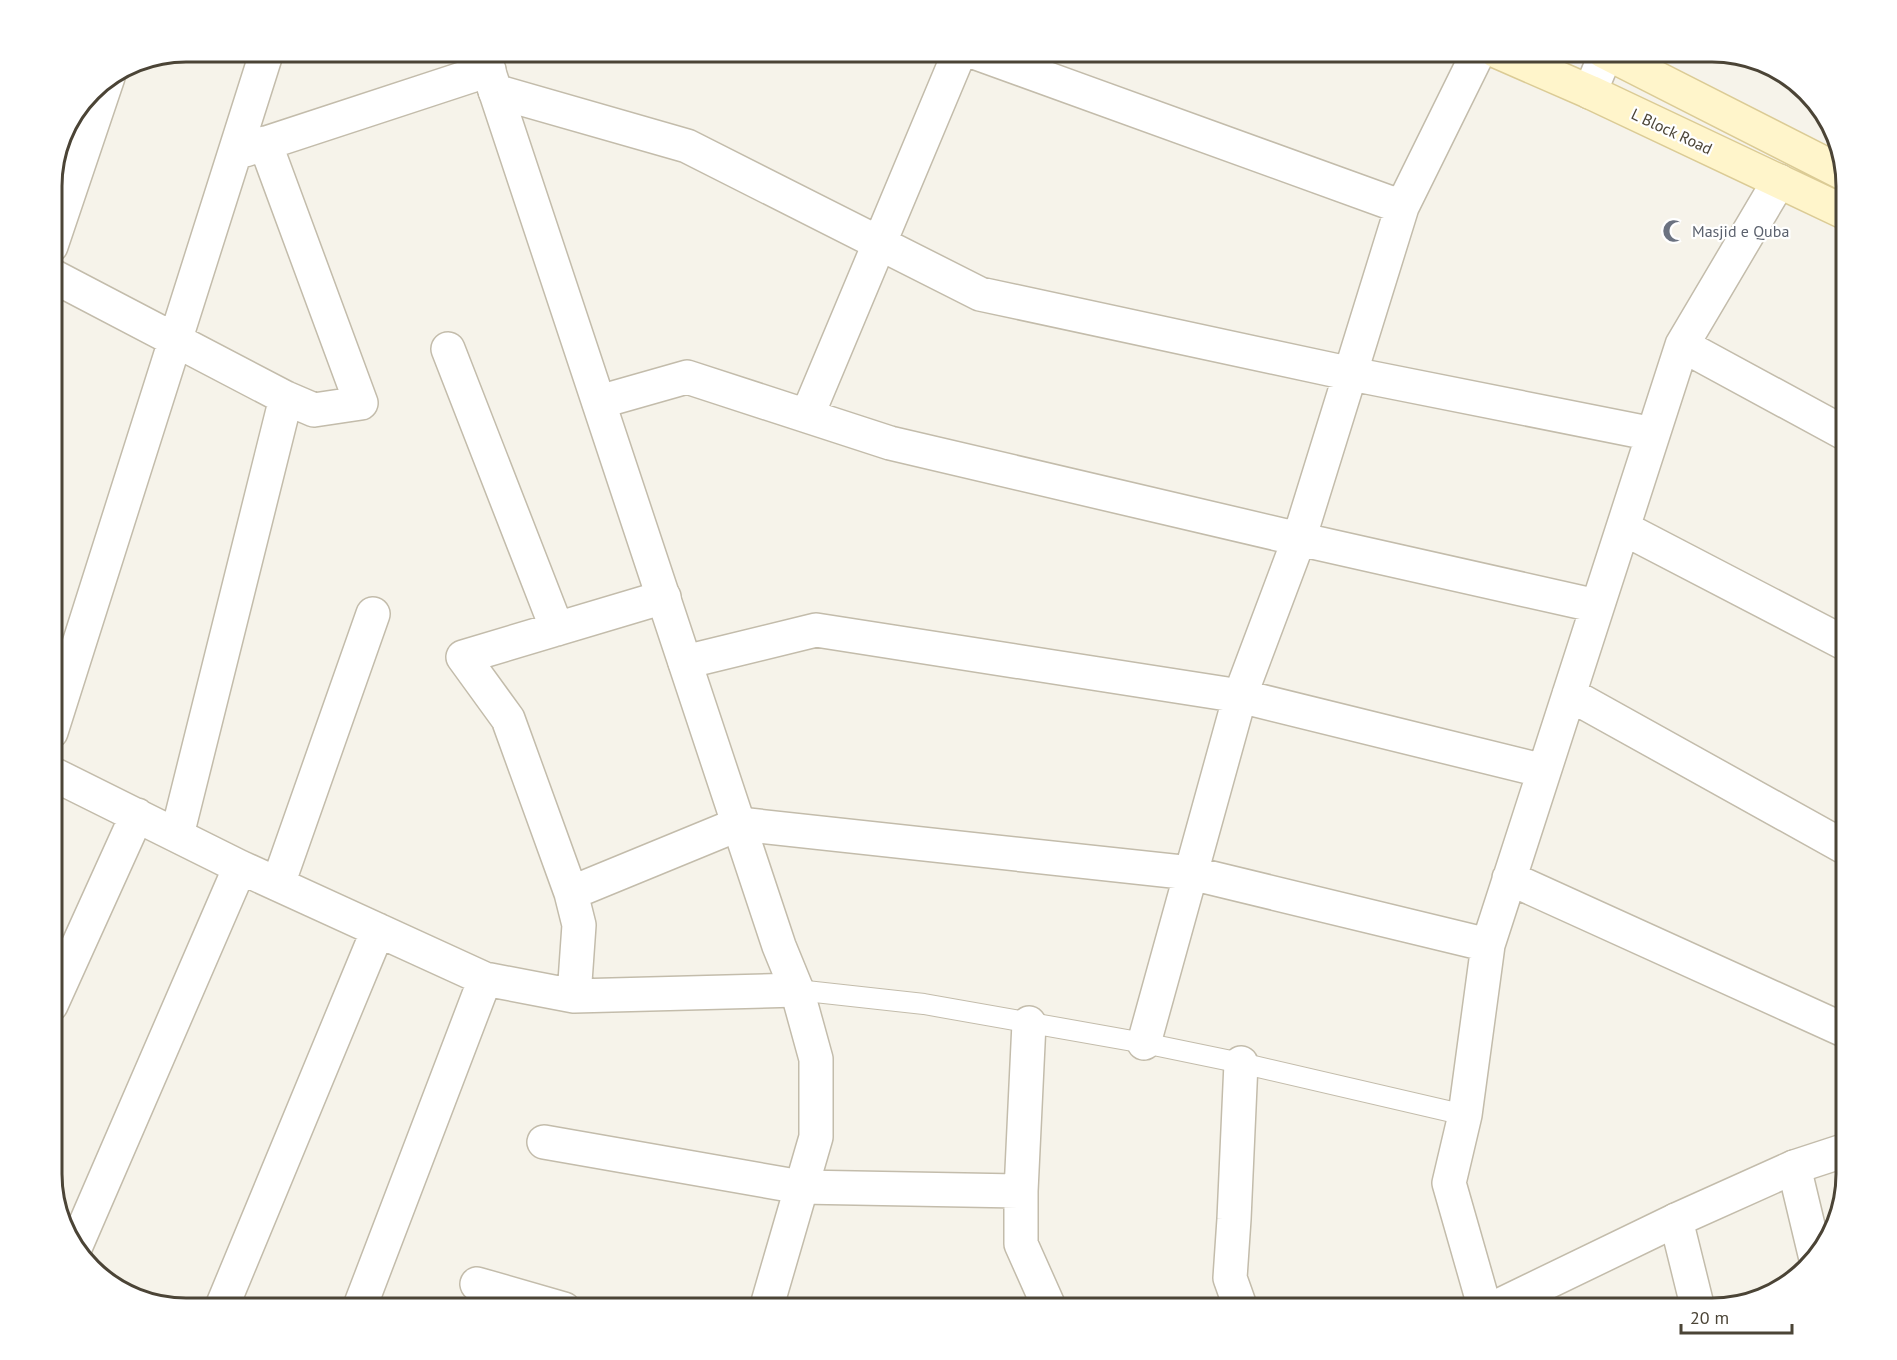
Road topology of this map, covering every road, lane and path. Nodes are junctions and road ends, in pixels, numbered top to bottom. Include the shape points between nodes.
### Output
1 (265, 62) edge
2 (955, 62) edge
3 (1001, 62) edge
4 (1474, 62) edge
5 (1521, 62) edge
6 (1602, 62) edge
7 (1626, 62) edge
8 (489, 71) edge
9 (1590, 92) junction
10 (102, 94) edge
11 (250, 148) junction
12 (1834, 168) edge
13 (1779, 181) junction
14 (1402, 207) junction
15 (1836, 208) edge
16 (62, 213) edge
17 (879, 244) junction
18 (62, 281) edge
19 (176, 339) junction
20 (1682, 345) junction
21 (448, 348) dead end
22 (1352, 374) junction
23 (286, 398) junction
24 (599, 402) junction
25 (807, 416) junction
26 (1836, 429) edge
27 (1653, 434) junction
28 (1623, 528) junction
29 (1299, 538) junction
30 (664, 597) junction
31 (1597, 606) junction
32 (373, 614) dead end
33 (557, 629) junction
34 (1836, 639) edge
35 (685, 662) junction
36 (1569, 694) junction
37 (1240, 696) junction
38 (62, 697) edge
39 (1544, 771) junction
40 (62, 778) edge
41 (137, 815) junction
42 (739, 824) junction
43 (177, 835) junction
44 (1836, 842) edge
45 (240, 867) junction
46 (1191, 873) junction
47 (1509, 878) junction
48 (278, 884) junction
49 (571, 893) junction
50 (378, 930) junction
51 (1488, 945) junction
52 (485, 979) junction
53 (62, 981) edge
54 (797, 990) junction
55 (574, 996) junction
56 (1029, 1023) junction
57 (1836, 1026) edge
58 (1144, 1043) junction
59 (1241, 1063) junction
60 (1465, 1115) junction
61 (544, 1142) dead end
62 (1836, 1153) edge
63 (1794, 1167) junction
64 (801, 1188) junction
65 (1021, 1191) junction
66 (1676, 1221) junction
67 (79, 1239) edge
68 (1813, 1246) edge
69 (477, 1284) dead end
70 (225, 1298) edge
71 (363, 1298) edge
72 (526, 1298) edge
73 (769, 1298) edge
74 (1045, 1298) edge
75 (1237, 1298) edge
76 (1482, 1298) edge
77 (1515, 1298) edge
78 (1695, 1298) edge

1 - 11 street
2 - 17 street
3 - 14 street
4 - 14 street
5 - 9 main road, L Block Road
6 - 9 street
7 - 12 main road
8 - 11 street
8 - 17 street via 687,146
8 - 24 street
9 - 13 main road, L Block Road
10 - 16 street
11 - 19 street
11 - 23 street via 361,403 314,410
13 - 15 main road, L Block Road
13 - 20 street
14 - 22 street
17 - 22 street via 980,294
17 - 25 street
18 - 19 street
19 - 23 street
19 - 38 street
20 - 26 street
20 - 27 street
21 - 33 street
22 - 27 street
22 - 29 street
23 - 43 street
24 - 25 street via 687,377
24 - 30 street
25 - 29 street via 890,443
27 - 28 street
28 - 31 street
28 - 34 street
29 - 31 street
29 - 37 street
30 - 33 street
30 - 35 street
31 - 36 street
32 - 48 street
33 - 49 street via 463,657 508,719
35 - 37 street via 816,630
35 - 42 street
36 - 39 street
36 - 44 street
37 - 39 street
37 - 46 street
39 - 47 street
40 - 41 street
41 - 43 street
41 - 53 street
42 - 46 street
42 - 49 street
42 - 54 street
43 - 45 street
45 - 48 street
45 - 67 street
46 - 51 street
46 - 58 street
47 - 51 street
47 - 57 street
48 - 50 street
49 - 55 street via 579,925
50 - 52 street
50 - 70 street
51 - 60 street
52 - 55 street
52 - 71 street
54 - 55 street
54 - 56 lane via 924,1004
54 - 64 street via 816,1059 816,1137
56 - 58 lane
56 - 65 street
58 - 59 lane
59 - 60 lane
59 - 75 street via 1230,1278
60 - 76 street via 1449,1183
61 - 64 street
62 - 63 street
63 - 66 street
63 - 68 street
64 - 65 street
64 - 73 street
65 - 74 street via 1021,1244
66 - 77 street
66 - 78 street
69 - 72 street

